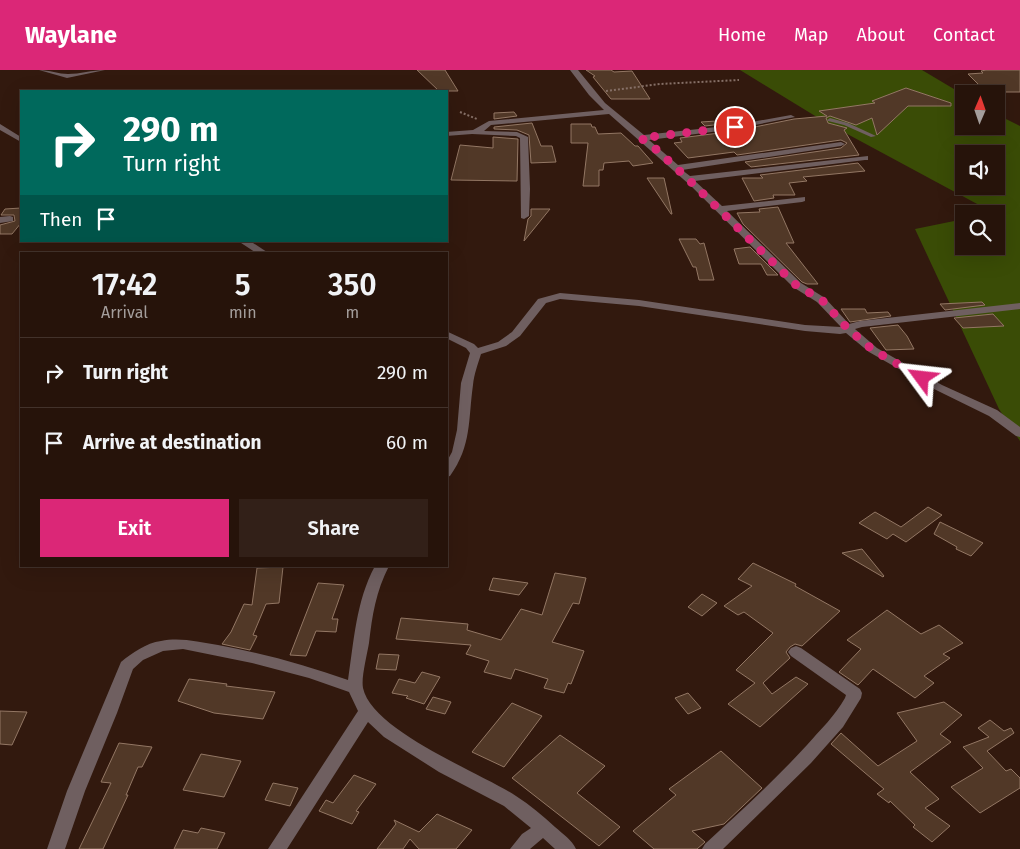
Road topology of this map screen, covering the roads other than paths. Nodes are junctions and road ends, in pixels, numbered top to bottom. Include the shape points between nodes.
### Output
1 (43, 70) edge
2 (101, 70) edge
3 (574, 70) edge
4 (608, 112) junction
5 (791, 117) dead end
6 (830, 120) dead end
7 (0, 126) edge
8 (473, 133) junction
9 (448, 134) edge
10 (873, 136) dead end
11 (641, 138) junction
12 (20, 139) edge
13 (841, 144) dead end
14 (865, 158) dead end
15 (676, 168) junction
16 (688, 179) junction
17 (802, 199) dead end
18 (719, 209) junction
19 (524, 216) dead end
20 (245, 242) edge
21 (262, 252) edge
22 (1020, 306) edge
23 (848, 329) junction
24 (448, 335) edge
25 (476, 352) junction
26 (1020, 433) edge
27 (448, 471) edge
28 (381, 567) edge
29 (796, 652) dead end
30 (356, 688) junction
31 (366, 712) junction
32 (544, 828) junction
33 (56, 849) edge
34 (277, 849) edge
35 (519, 849) edge
36 (567, 849) edge
37 (711, 849) edge

1 - 2 street via 67,76
3 - 4 street via 578,79
4 - 8 street via 489,123
4 - 11 street
5 - 11 street
6 - 10 lane
7 - 12 street
8 - 9 street
8 - 19 street via 524,137
11 - 15 street
13 - 15 street
14 - 16 street
15 - 16 street
16 - 18 street
17 - 18 street
18 - 23 street via 796,285 822,300
20 - 21 street
22 - 23 street via 860,324
23 - 25 street via 805,328 639,303 560,296 542,301 516,334 502,344
23 - 26 street via 873,350 938,387 993,413
24 - 25 street
25 - 27 street via 468,381 463,437
28 - 30 street via 372,585 364,621
29 - 37 street via 847,688 854,698 831,730 780,786
30 - 31 street
30 - 33 street via 252,657 183,644 144,652 126,666
31 - 32 street via 390,732 445,767 510,801
31 - 34 street
32 - 35 street
32 - 36 street

